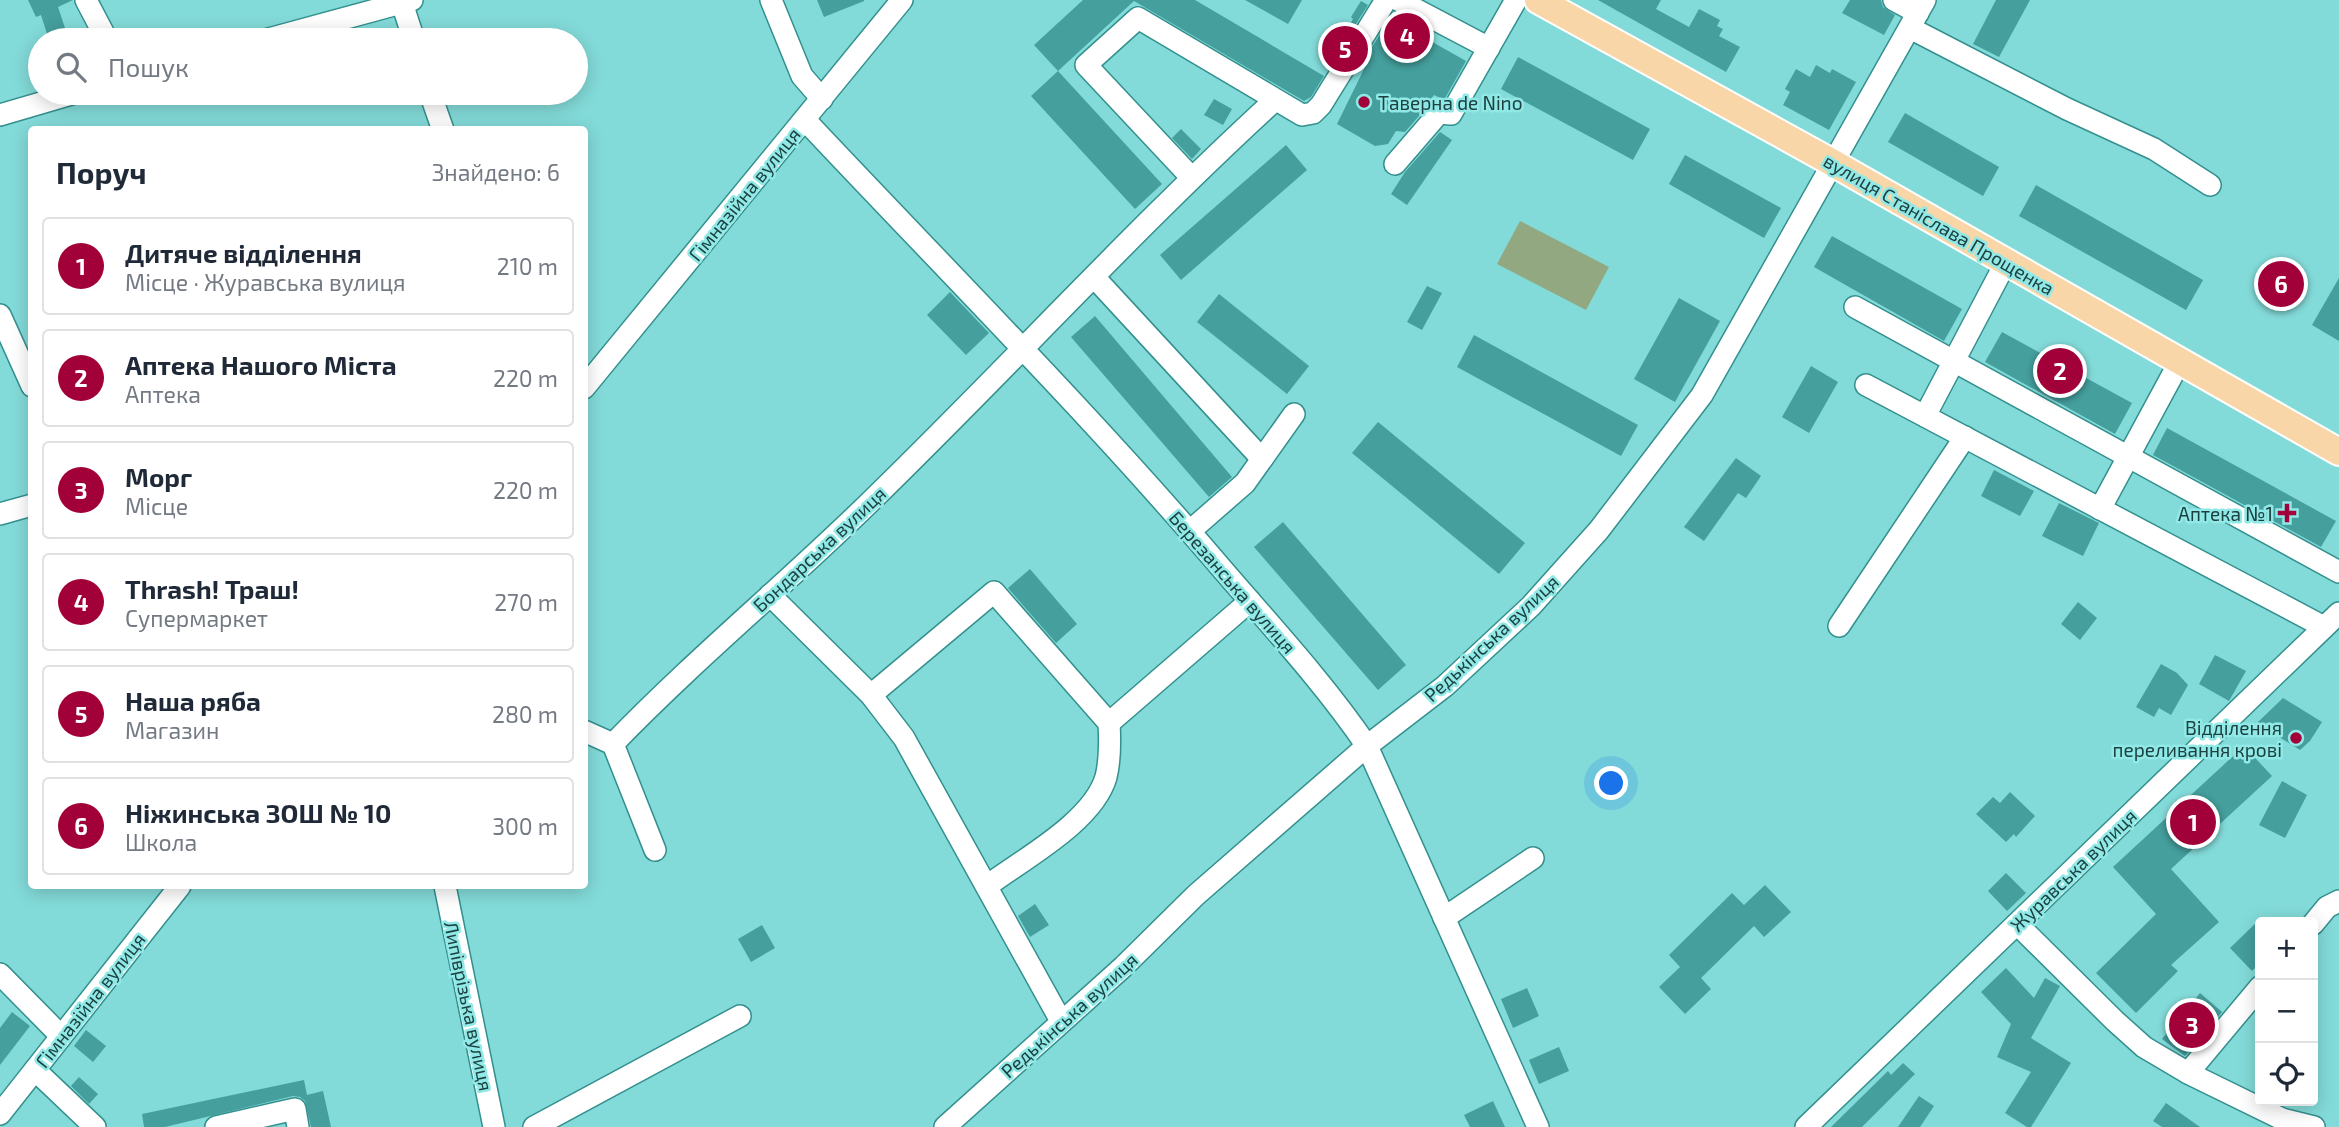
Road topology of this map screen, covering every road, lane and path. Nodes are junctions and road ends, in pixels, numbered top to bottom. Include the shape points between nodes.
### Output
1 (86, 0) edge
2 (771, 0) edge
3 (902, 0) edge
4 (1385, 0) edge
5 (1398, 0) edge
6 (1516, 0) edge
7 (1538, 0) edge
8 (1894, 0) edge
9 (405, 1) edge
10 (1918, 14) edge
11 (101, 28) edge
12 (308, 28) edge
13 (411, 28) edge
14 (1489, 48) junction
15 (822, 99) junction
16 (1275, 100) junction
17 (34, 105) edge
18 (434, 105) edge
19 (0, 115) edge
20 (805, 120) junction
21 (442, 126) edge
22 (1833, 163) junction
23 (1395, 164) dead end
24 (1191, 177) junction
25 (2210, 185) dead end
26 (2006, 262) junction
27 (1094, 277) junction
28 (1855, 307) dead end
29 (0, 315) edge
30 (1023, 351) junction
31 (1954, 361) junction
32 (2180, 361) junction
33 (28, 377) edge
34 (588, 383) edge
35 (1866, 384) dead end
36 (1294, 414) dead end
37 (1925, 416) junction
38 (1965, 437) junction
39 (2339, 452) edge
40 (2128, 457) junction
41 (1262, 459) junction
42 (28, 506) edge
43 (2100, 509) junction
44 (0, 514) edge
45 (1190, 531) junction
46 (2339, 572) edge
47 (770, 595) junction
48 (1250, 601) junction
49 (2332, 620) edge
50 (1839, 626) dead end
51 (871, 695) junction
52 (1109, 723) junction
53 (588, 733) edge
54 (612, 744) junction
55 (1367, 746) junction
56 (655, 850) dead end
57 (1534, 858) dead end
58 (986, 886) junction
59 (178, 889) edge
60 (446, 889) edge
61 (2339, 901) edge
62 (1444, 918) junction
63 (2318, 918) edge
64 (2017, 924) junction
65 (0, 974) edge
66 (2255, 993) edge
67 (740, 1016) dead end
68 (1061, 1021) junction
69 (61, 1037) junction
70 (35, 1070) junction
71 (2189, 1073) junction
72 (0, 1114) edge
73 (225, 1126) edge
74 (95, 1127) edge
75 (298, 1127) edge
76 (494, 1127) edge
77 (534, 1127) edge
78 (945, 1127) edge
79 (1538, 1127) edge
80 (1806, 1127) edge
81 (2314, 1127) edge

1 - 11 street
2 - 15 street via 802,76
3 - 15 street, Гімназійна вулиця
4 - 16 street via 1313,113 1302,115
5 - 14 street
6 - 14 street
7 - 22 main road, вулиця Станіслава Прощенка
8 - 10 street
9 - 12 street
9 - 13 street
10 - 22 street, Редькінська вулиця
10 - 25 street via 2067,110 2154,149
14 - 23 street via 1451,114 1439,113
15 - 20 street, Гімназійна вулиця
16 - 24 street, Бондарська вулиця
16 - 24 street via 1138,18 1086,65
17 - 19 street
18 - 21 street
20 - 30 street, Березанська вулиця
20 - 34 street, Гімназійна вулиця
22 - 26 main road, вулиця Станіслава Прощенка
22 - 55 street, Редькінська вулиця via 1702,395 1599,530 1531,606 1445,686
24 - 27 street, Бондарська вулиця
26 - 31 street
26 - 32 main road, вулиця Станіслава Прощенка
27 - 30 street, Бондарська вулиця
27 - 41 street
28 - 31 street
29 - 33 street
30 - 45 street, Березанська вулиця
30 - 47 street, Бондарська вулиця
31 - 37 street
31 - 40 street
32 - 39 main road, вулиця Станіслава Прощенка
32 - 40 street
35 - 37 street
36 - 41 street
37 - 38 street
38 - 43 street
38 - 50 street
40 - 43 street
40 - 46 street
41 - 45 street via 1245,483
42 - 44 street
43 - 49 street
45 - 48 street, Березанська вулиця
47 - 51 street
47 - 54 street, Бондарська вулиця
48 - 52 street
48 - 55 street, Березанська вулиця
49 - 64 street, Журавська вулиця
51 - 52 street via 994,592
51 - 58 street via 904,738
52 - 58 street via 1106,778 1094,802 1080,820
53 - 54 street
54 - 56 street
55 - 62 street, Березанська вулиця
55 - 68 street, Редькінська вулиця
57 - 62 street
58 - 68 street
59 - 69 street, Гімназійна вулиця
60 - 76 street, Липіврізька вулиця
61 - 63 street
62 - 79 street, Березанська вулиця
64 - 71 street via 2115,1021 2144,1046
64 - 80 street, Журавська вулиця
65 - 69 street
66 - 71 street
67 - 77 street
68 - 78 street, Редькінська вулиця
69 - 70 street, Гімназійна вулиця
70 - 72 street, Гімназійна вулиця
70 - 74 street
71 - 81 street via 2282,1119
73 - 75 street via 295,1109

